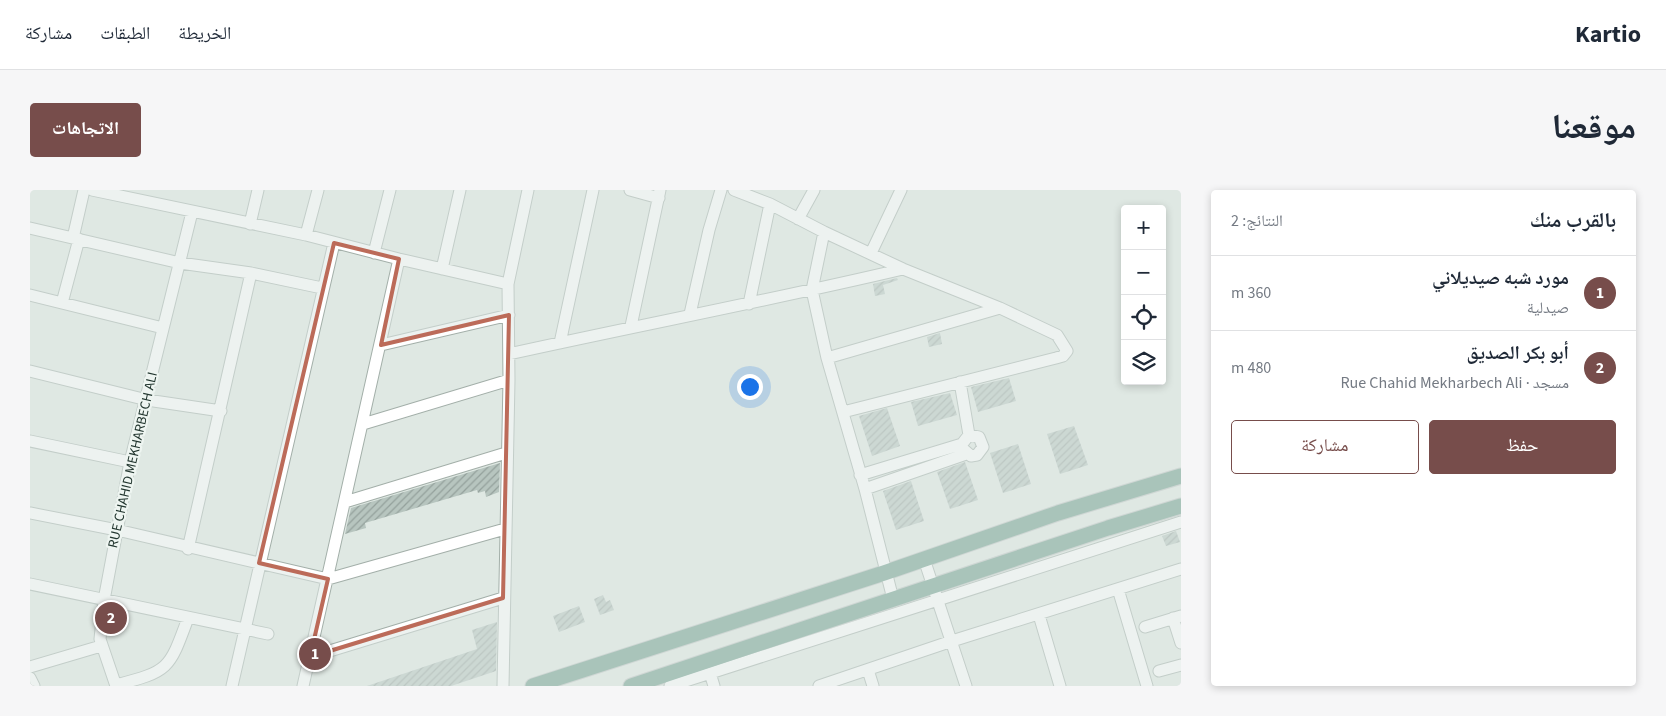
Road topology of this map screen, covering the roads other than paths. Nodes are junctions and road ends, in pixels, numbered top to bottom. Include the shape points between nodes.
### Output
1 (84, 190) edge
2 (92, 190) edge
3 (258, 190) edge
4 (318, 190) edge
5 (390, 190) edge
6 (460, 190) edge
7 (528, 190) edge
8 (593, 190) edge
9 (630, 190) edge
10 (721, 190) edge
11 (734, 190) edge
12 (814, 190) edge
13 (902, 190) edge
14 (114, 192) edge
15 (659, 194) edge
16 (770, 204) junction
17 (192, 212) junction
18 (798, 220) junction
19 (250, 224) junction
20 (30, 228) edge
21 (824, 232) junction
22 (306, 235) junction
23 (76, 238) junction
24 (334, 243) junction
25 (374, 253) junction
26 (871, 253) junction
27 (399, 259) junction
28 (180, 263) junction
29 (903, 268) junction
30 (442, 269) junction
31 (250, 273) junction
32 (508, 284) junction
33 (322, 288) junction
34 (812, 290) junction
35 (30, 295) edge
36 (62, 302) junction
37 (749, 304) junction
38 (1000, 308) junction
39 (690, 314) junction
40 (509, 315) junction
41 (631, 326) junction
42 (163, 328) junction
43 (560, 343) junction
44 (381, 345) junction
45 (509, 354) junction
46 (827, 358) junction
47 (31, 374) edge
48 (509, 380) junction
49 (960, 382) junction
50 (147, 400) junction
51 (221, 411) junction
52 (843, 412) junction
53 (363, 424) junction
54 (30, 441) edge
55 (966, 444) junction
56 (506, 454) junction
57 (130, 462) junction
58 (860, 475) junction
59 (1181, 476) edge
60 (865, 489) junction
61 (345, 502) junction
62 (1181, 506) edge
63 (30, 513) edge
64 (1181, 522) edge
65 (505, 529) junction
66 (117, 530) junction
67 (188, 549) junction
68 (924, 559) junction
69 (259, 563) junction
70 (1181, 569) edge
71 (884, 573) junction
72 (328, 579) junction
73 (30, 584) edge
74 (933, 586) junction
75 (1118, 589) junction
76 (503, 598) junction
77 (893, 599) junction
78 (104, 600) junction
79 (938, 601) junction
80 (1039, 615) junction
81 (1177, 617) edge
82 (188, 618) junction
83 (1145, 627) dead end
84 (245, 629) junction
85 (268, 634) dead end
86 (952, 640) junction
87 (1181, 643) edge
88 (101, 646) junction
89 (310, 657) junction
90 (1181, 665) edge
91 (30, 667) edge
92 (868, 670) junction
93 (1159, 671) dead end
94 (710, 673) junction
95 (30, 678) edge
96 (34, 686) edge
97 (116, 686) edge
98 (232, 686) edge
99 (303, 686) edge
100 (503, 686) edge
101 (533, 686) edge
102 (631, 686) edge
103 (670, 686) edge
104 (714, 686) edge
105 (819, 686) edge
106 (874, 686) edge
107 (966, 686) edge
108 (1060, 686) edge
109 (1147, 686) edge

1 - 23 street
2 - 14 street
3 - 19 street
4 - 22 street
5 - 25 street
6 - 30 street
7 - 32 street
8 - 43 street
9 - 15 street
10 - 39 street
11 - 16 street
12 - 18 street
13 - 26 street
14 - 17 street
15 - 41 street
16 - 18 street
16 - 37 street
17 - 19 street
17 - 28 street, RUE CHAHID MEKHARBECH ALI
18 - 21 street
19 - 22 street
20 - 23 street
21 - 26 street
21 - 34 street
22 - 24 street
23 - 28 street
23 - 36 street
24 - 25 street
24 - 33 street
25 - 27 street
26 - 29 street
27 - 30 street
27 - 44 street
28 - 31 street
28 - 42 street, RUE CHAHID MEKHARBECH ALI
29 - 34 street
29 - 38 street
30 - 32 street
31 - 33 street
31 - 51 street
32 - 40 street
33 - 69 street
34 - 37 street
34 - 46 street
35 - 36 street
36 - 42 street
37 - 39 street
38 - 46 street
38 - 49 street via 1057,335 1067,351 1064,356
39 - 41 street
40 - 44 street
40 - 45 street
41 - 43 street
42 - 50 street, RUE CHAHID MEKHARBECH ALI
43 - 45 street
44 - 53 street
45 - 48 street
46 - 52 street
47 - 50 street
48 - 53 street
48 - 56 street
49 - 52 street
49 - 55 street
50 - 51 street
50 - 57 street, RUE CHAHID MEKHARBECH ALI
51 - 67 street
52 - 58 street
53 - 61 street
54 - 57 street
55 - 58 street
55 - 60 street
56 - 61 street
56 - 65 street
57 - 66 street, RUE CHAHID MEKHARBECH ALI
58 - 60 street
59 - 68 main road via 1058,513
60 - 71 street
61 - 72 street
62 - 74 main road
63 - 66 street
64 - 79 street
65 - 72 street
65 - 76 street
66 - 67 street
66 - 78 street, RUE CHAHID MEKHARBECH ALI
67 - 69 street
68 - 71 main road
68 - 74 street
69 - 72 street
69 - 84 street
70 - 75 street
71 - 77 street
71 - 101 main road
72 - 89 street
73 - 78 street
74 - 77 main road
74 - 79 street
75 - 80 street
75 - 109 street
76 - 89 street
76 - 100 street
77 - 102 main road
78 - 82 street
78 - 88 street, RUE CHAHID MEKHARBECH ALI
79 - 86 street
79 - 94 street
80 - 86 street
80 - 108 street
81 - 83 street
81 - 87 street
82 - 84 street
82 - 97 street via 169,664 152,676
84 - 85 street
84 - 98 street
86 - 92 street
86 - 107 street
88 - 91 street
88 - 97 street, RUE CHAHID MEKHARBECH ALI
89 - 99 street
90 - 93 street
92 - 105 street
92 - 106 street
94 - 103 street
94 - 104 street
95 - 96 street

